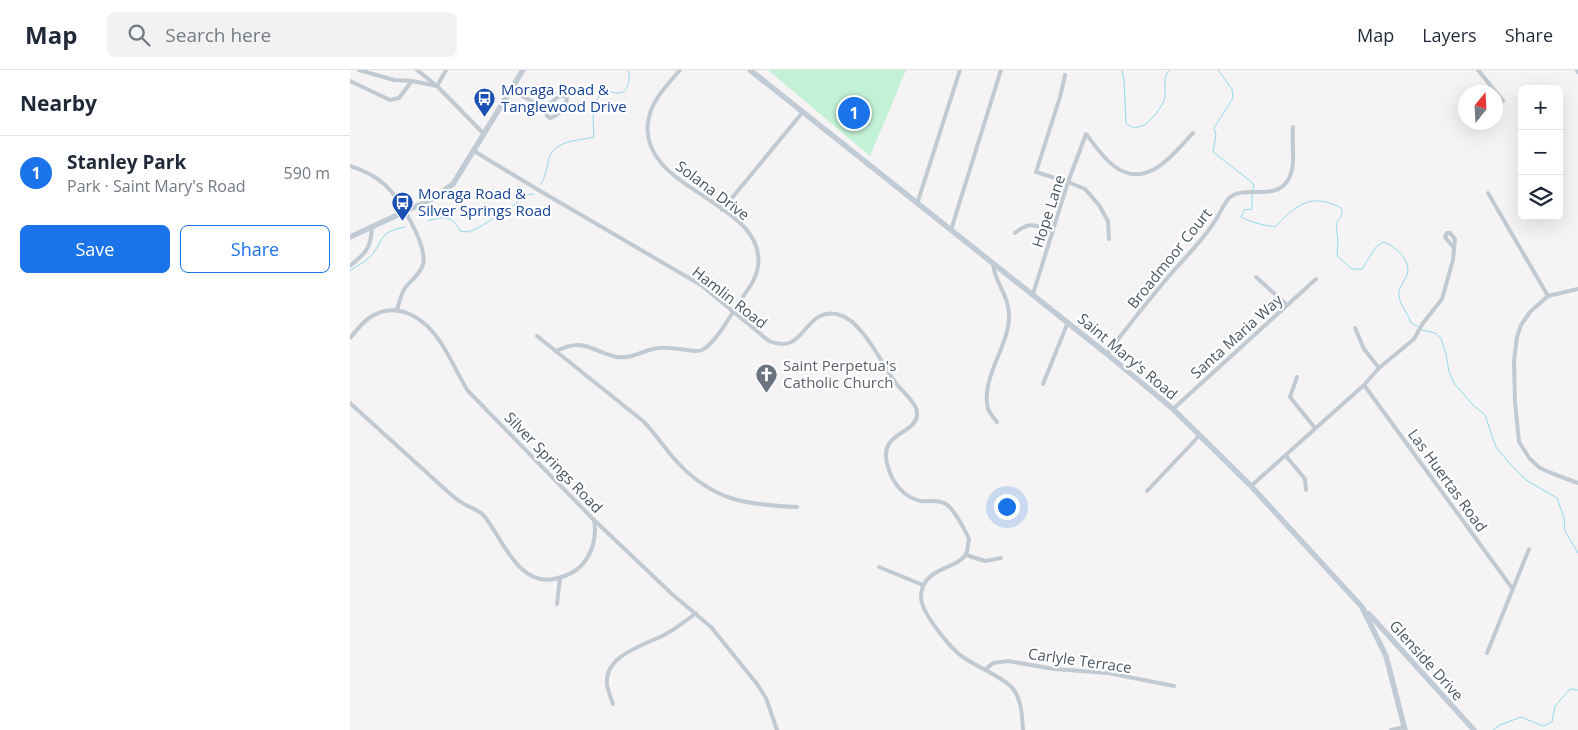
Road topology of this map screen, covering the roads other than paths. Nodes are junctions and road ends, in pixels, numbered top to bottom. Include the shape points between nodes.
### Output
1 (359, 70) edge
2 (417, 70) edge
3 (446, 70) edge
4 (523, 70) edge
5 (680, 70) edge
6 (750, 70) edge
7 (960, 70) edge
8 (1001, 70) edge
9 (1478, 70) edge
10 (1065, 75) dead end
11 (350, 81) edge
12 (412, 81) junction
13 (1490, 85) edge
14 (437, 86) junction
15 (511, 90) junction
16 (545, 108) junction
17 (802, 113) junction
18 (1293, 127) dead end
19 (483, 133) junction
20 (1193, 133) dead end
21 (474, 151) junction
22 (350, 166) edge
23 (1068, 182) junction
24 (1488, 194) dead end
25 (917, 204) junction
26 (722, 210) junction
27 (406, 212) junction
28 (372, 227) junction
29 (951, 230) junction
30 (1053, 231) junction
31 (1015, 233) dead end
32 (350, 237) edge
33 (1109, 239) dead end
34 (1454, 248) dead end
35 (993, 263) junction
36 (350, 266) edge
37 (1256, 277) dead end
38 (1316, 279) dead end
39 (1578, 289) edge
40 (1033, 294) junction
41 (1548, 296) junction
42 (1286, 305) junction
43 (397, 310) junction
44 (733, 311) junction
45 (1068, 322) junction
46 (1355, 328) dead end
47 (537, 336) dead end
48 (350, 338) edge
49 (556, 351) junction
50 (1107, 354) junction
51 (1379, 368) junction
52 (1297, 377) dead end
53 (1043, 384) dead end
54 (1364, 385) junction
55 (350, 403) edge
56 (1173, 409) junction
57 (998, 422) dead end
58 (1315, 428) junction
59 (1200, 435) junction
60 (1286, 456) junction
61 (1578, 483) edge
62 (1251, 486) junction
63 (1306, 490) dead end
64 (1146, 492) dead end
65 (796, 508) dead end
66 (593, 519) junction
67 (1528, 548) dead end
68 (966, 555) junction
69 (1001, 558) dead end
70 (879, 567) dead end
71 (560, 578) junction
72 (923, 585) junction
73 (1512, 588) junction
74 (557, 604) dead end
75 (1362, 607) junction
76 (696, 613) junction
77 (1487, 653) dead end
78 (985, 670) junction
79 (1174, 686) dead end
80 (614, 704) dead end
81 (1405, 729) edge
82 (776, 730) edge
83 (1023, 730) edge
84 (1391, 730) edge
85 (1474, 730) edge

1 - 12 street via 394,80
2 - 14 street
3 - 14 street
4 - 15 street
5 - 26 street, Solana Drive via 652,108 647,130 649,142 663,166
6 - 17 street, Saint Mary's Road
7 - 25 street
8 - 29 street
9 - 13 street
10 - 23 street via 1036,172
11 - 12 street via 390,100 399,98
12 - 14 street
14 - 19 street
15 - 16 street
15 - 19 street
16 - 16 street via 547,116 555,117 567,98 564,95 558,97
17 - 25 street, Saint Mary's Road
17 - 26 street
18 - 50 street, Broadmoor Court via 1293,161 1289,179 1271,192 1246,192 1227,200 1212,227
19 - 21 street
20 - 23 street, Hope Lane via 1163,165 1138,174 1116,168 1086,134
21 - 27 street via 453,184
21 - 44 street, Hamlin Road via 701,286
22 - 27 street via 382,182
23 - 30 street, Hope Lane
23 - 33 street via 1085,189 1099,205 1108,222
24 - 41 street
25 - 29 street, Saint Mary's Road
26 - 44 street, Solana Drive via 749,232 758,254 755,276
27 - 28 street
27 - 43 street via 418,236 424,261 422,269 404,289
28 - 32 street
28 - 36 street via 372,240 367,251
29 - 35 street, Saint Mary's Road
30 - 31 street via 1031,224 1024,225
30 - 40 street, Hope Lane
34 - 51 street via 1442,299 1414,339
35 - 40 street, Saint Mary's Road
35 - 57 street via 993,271 1006,295 1009,316 1008,329 987,394 989,411
37 - 42 street
38 - 42 street, Santa Maria Way
39 - 41 street
40 - 45 street, Saint Mary's Road
41 - 61 street via 1530,312 1517,337 1514,361 1517,434 1530,459 1540,468
42 - 56 street, Santa Maria Way
43 - 48 street via 387,310 369,318
43 - 66 street, Silver Springs Road via 411,314 440,340 468,390
44 - 49 street, Solana Drive via 709,345 698,351 654,348 631,357 620,357 577,344
44 - 68 street, Hamlin Road via 769,341 781,345 799,337 812,320 822,315 841,315 849,319 867,338 917,409 917,418 886,449 888,467 898,488 922,501 937,500 947,504 968,539
45 - 50 street, Saint Mary's Road
45 - 53 street
46 - 51 street via 1364,349
47 - 49 street
49 - 65 street via 643,421 678,463 698,481 747,504
50 - 56 street, Saint Mary's Road
51 - 54 street
52 - 58 street via 1290,397
54 - 58 street
54 - 73 street, Las Huertas Road
55 - 71 street via 447,491 481,512 519,568 540,579
56 - 59 street, Saint Mary's Road
58 - 60 street
59 - 62 street, Saint Mary's Road
59 - 64 street
60 - 62 street
60 - 63 street via 1305,479
62 - 75 street, Saint Mary's Road
66 - 71 street via 595,537 586,560 579,568
66 - 76 street, Silver Springs Road
67 - 73 street
68 - 69 street via 985,561
68 - 72 street via 931,576
70 - 72 street
71 - 74 street
72 - 78 street via 920,598 932,624 964,658
73 - 77 street
75 - 81 street, Saint Mary's Road via 1386,656
75 - 85 street, Glenside Drive
76 - 80 street via 666,634 616,661 607,680
76 - 82 street, Silver Springs Road via 712,626 757,684 766,698
78 - 79 street, Carlyle Terrace via 993,663 1008,661 1068,671 1108,673
78 - 83 street via 1014,688 1021,708
81 - 84 street

